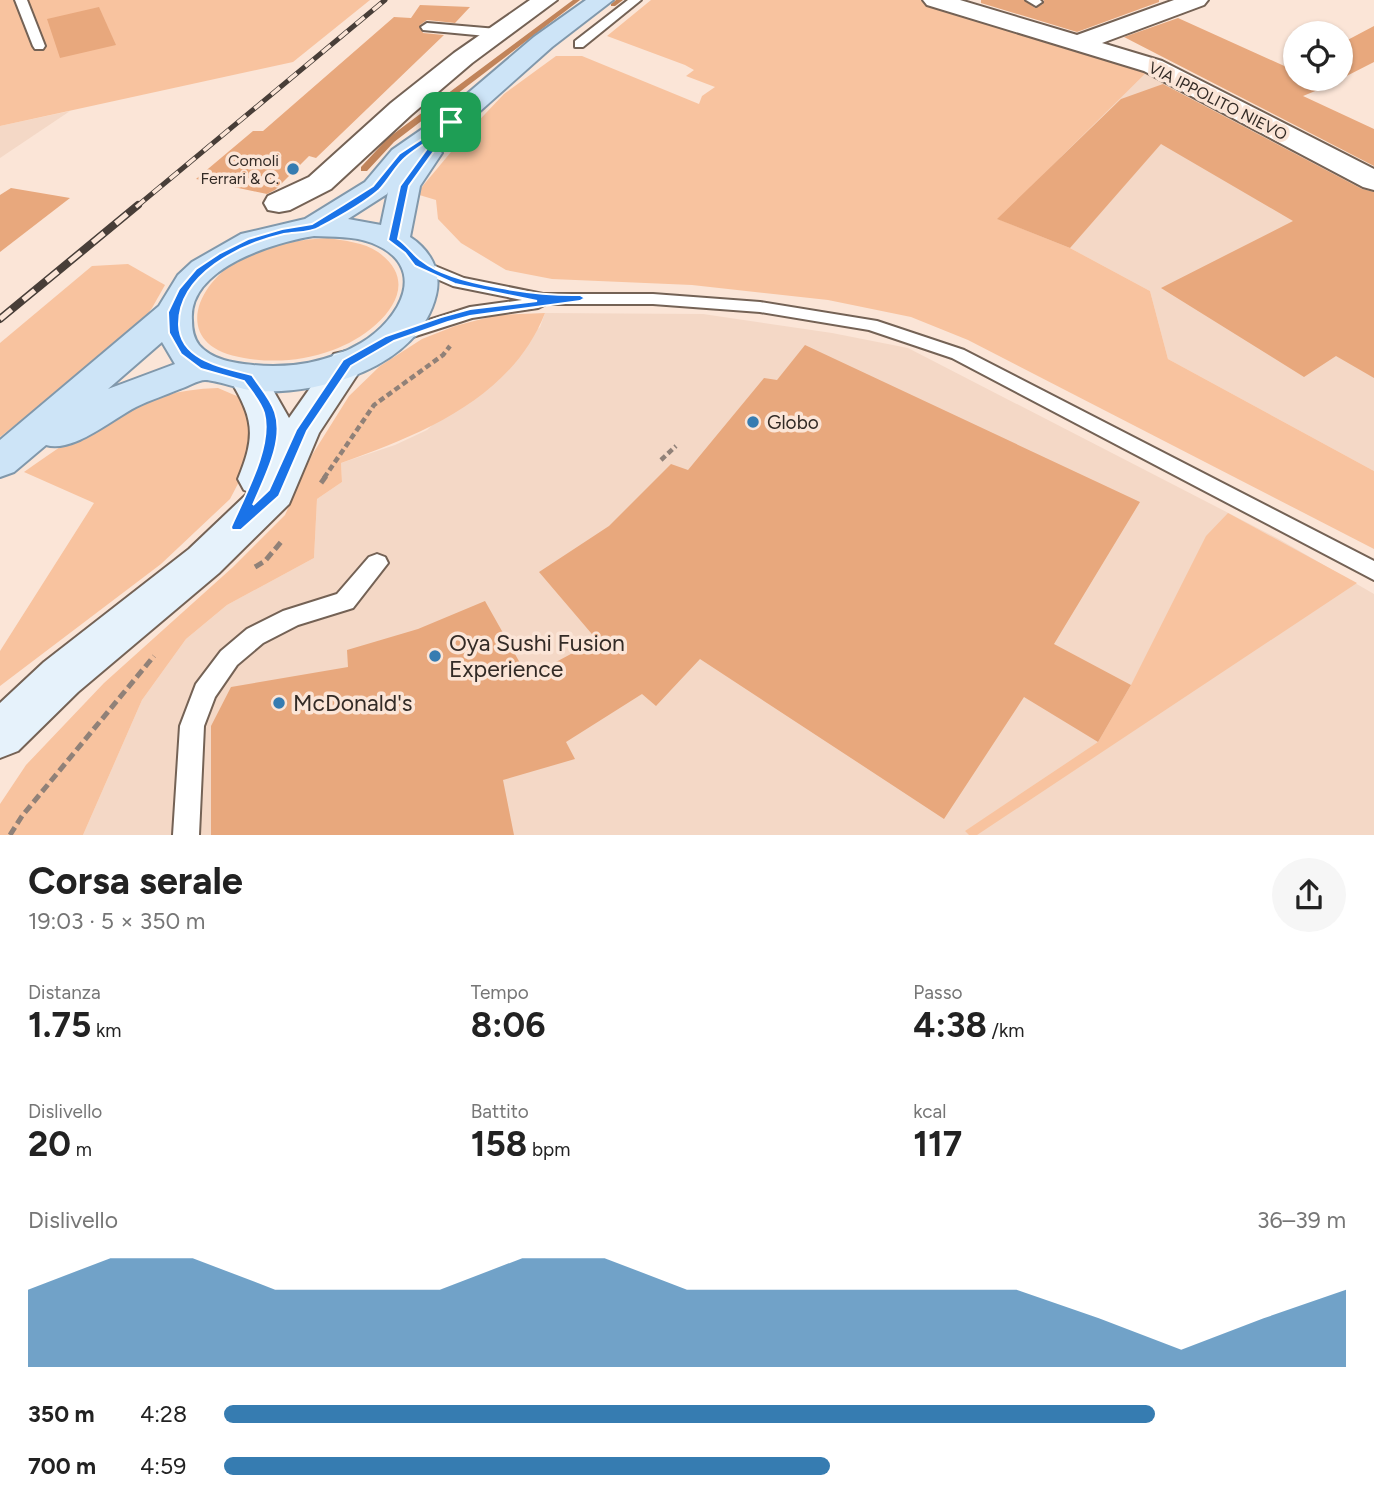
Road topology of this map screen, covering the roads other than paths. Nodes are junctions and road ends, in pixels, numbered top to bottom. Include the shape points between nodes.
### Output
1 (21, 0) edge
2 (545, 0) edge
3 (601, 0) edge
4 (635, 0) edge
5 (935, 0) edge
6 (1196, 0) edge
7 (426, 27) dead end
8 (497, 33) junction
9 (579, 44) dead end
10 (1075, 44) junction
11 (39, 46) dead end
12 (451, 122) junction
13 (1374, 181) edge
14 (279, 203) dead end
15 (314, 227) junction
16 (393, 240) junction
17 (418, 264) junction
18 (580, 298) junction
19 (174, 312) junction
20 (390, 339) junction
21 (347, 363) junction
22 (205, 366) junction
23 (248, 377) junction
24 (0, 463) edge
25 (237, 527) junction
26 (377, 564) dead end
27 (1374, 572) edge
28 (0, 735) edge
29 (186, 835) edge

1 - 11 lane
2 - 8 street
3 - 12 main road via 543,42
4 - 9 lane
5 - 10 street, VIA IPPOLITO NIEVO
6 - 10 street
7 - 8 lane
8 - 14 street via 401,109 320,183
10 - 13 street, VIA IPPOLITO NIEVO via 1153,66
12 - 15 main road via 402,156 376,188
12 - 16 main road via 405,186
15 - 16 main road via 344,227
15 - 19 main road via 251,241 223,255 183,291
16 - 17 main road
17 - 18 lane via 459,282 503,292 543,299
17 - 20 main road via 423,287 414,313
18 - 20 lane via 470,313
18 - 27 lane via 760,307 871,325 958,354
19 - 22 main road via 174,333 185,351
19 - 24 main road
20 - 21 main road
21 - 23 main road via 281,378
21 - 25 street via 301,430 274,493
22 - 23 main road
22 - 24 main road via 124,397
23 - 25 street via 269,410 273,430 261,473
25 - 28 street via 204,561 61,677
26 - 29 lane via 345,601 291,618 255,636 229,658 205,692 192,726

